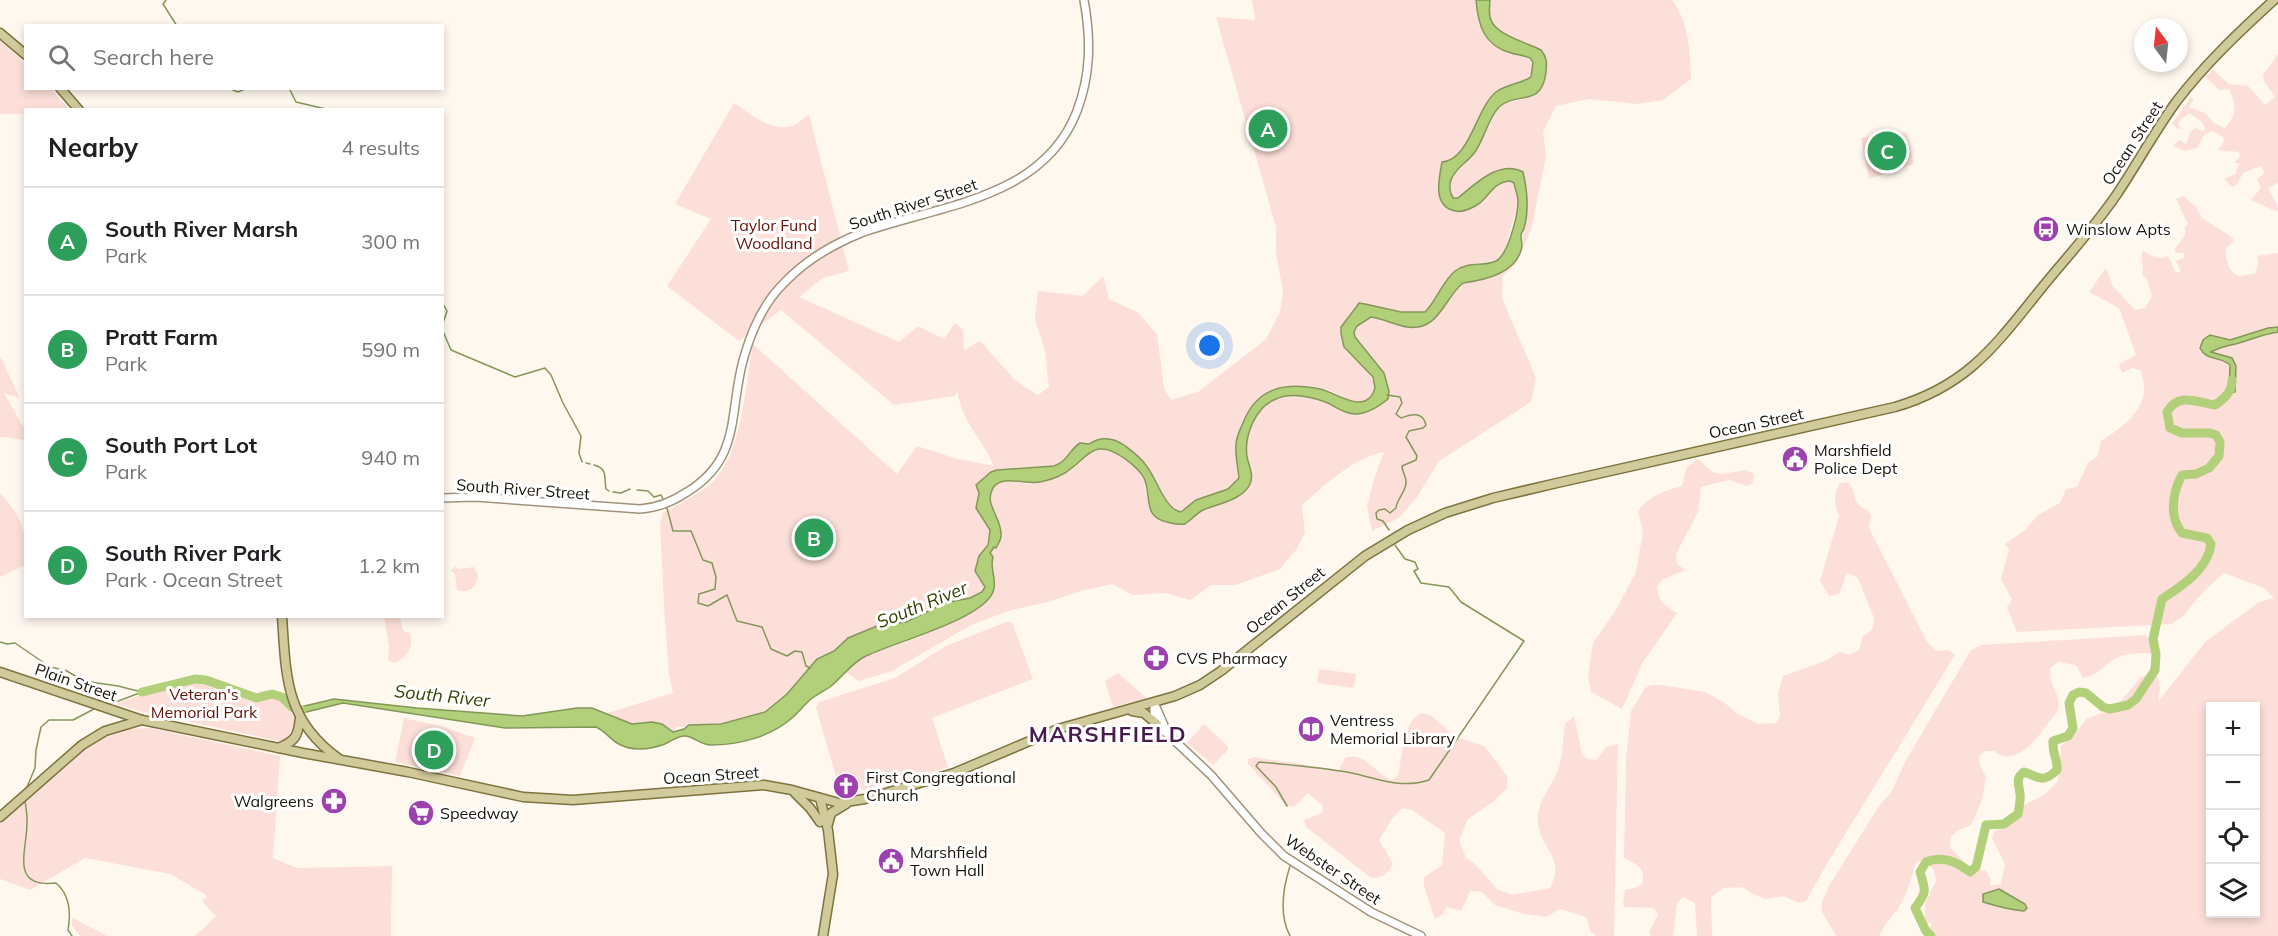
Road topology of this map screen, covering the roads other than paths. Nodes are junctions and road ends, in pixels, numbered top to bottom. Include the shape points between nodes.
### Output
1 (1084, 0) edge
2 (2274, 0) edge
3 (0, 33) edge
4 (24, 53) edge
5 (62, 90) edge
6 (77, 108) edge
7 (444, 498) edge
8 (282, 618) edge
9 (0, 672) edge
10 (1154, 703) junction
11 (1128, 710) junction
12 (297, 712) junction
13 (142, 720) junction
14 (1157, 724) junction
15 (310, 732) junction
16 (1167, 732) junction
17 (278, 748) junction
18 (303, 753) junction
19 (341, 760) junction
20 (792, 790) junction
21 (820, 798) junction
22 (857, 801) junction
23 (0, 818) edge
24 (820, 822) junction
25 (828, 830) junction
26 (830, 844) junction
27 (823, 936) edge
28 (1421, 936) edge

1 - 7 street, South River Street via 1089,68 1082,99 1063,139 1039,166 1013,183 968,201 858,234 810,261 785,281 751,334 723,457 694,488 667,504 640,509
2 - 10 main road, Ocean Street via 2201,72 2083,238 1994,346 1955,381 1894,407 1501,496 1436,516 1365,556 1209,680
3 - 4 main road
5 - 6 main road
8 - 12 main road via 288,676
9 - 13 main road, Plain Street
10 - 11 main road, Ocean Street
10 - 14 street
10 - 16 street, Webster Street
11 - 14 main road via 1144,713
11 - 22 main road, Ocean Street via 1058,729 954,773
12 - 15 main road
12 - 17 main road via 298,734
12 - 18 main road
13 - 17 main road, Ocean Street
13 - 23 main road via 90,739
14 - 16 street, Webster Street
15 - 18 main road via 309,746
15 - 19 main road
16 - 28 street, Webster Street via 1284,856 1371,912
17 - 18 main road, Ocean Street
18 - 19 main road, Ocean Street
19 - 20 main road, Ocean Street via 538,799 755,786
20 - 21 main road, Ocean Street
20 - 24 main road
21 - 22 main road, Ocean Street via 839,803
21 - 24 main road
21 - 25 main road
22 - 25 main road via 834,809
24 - 26 main road
25 - 26 main road
26 - 27 main road via 833,881

